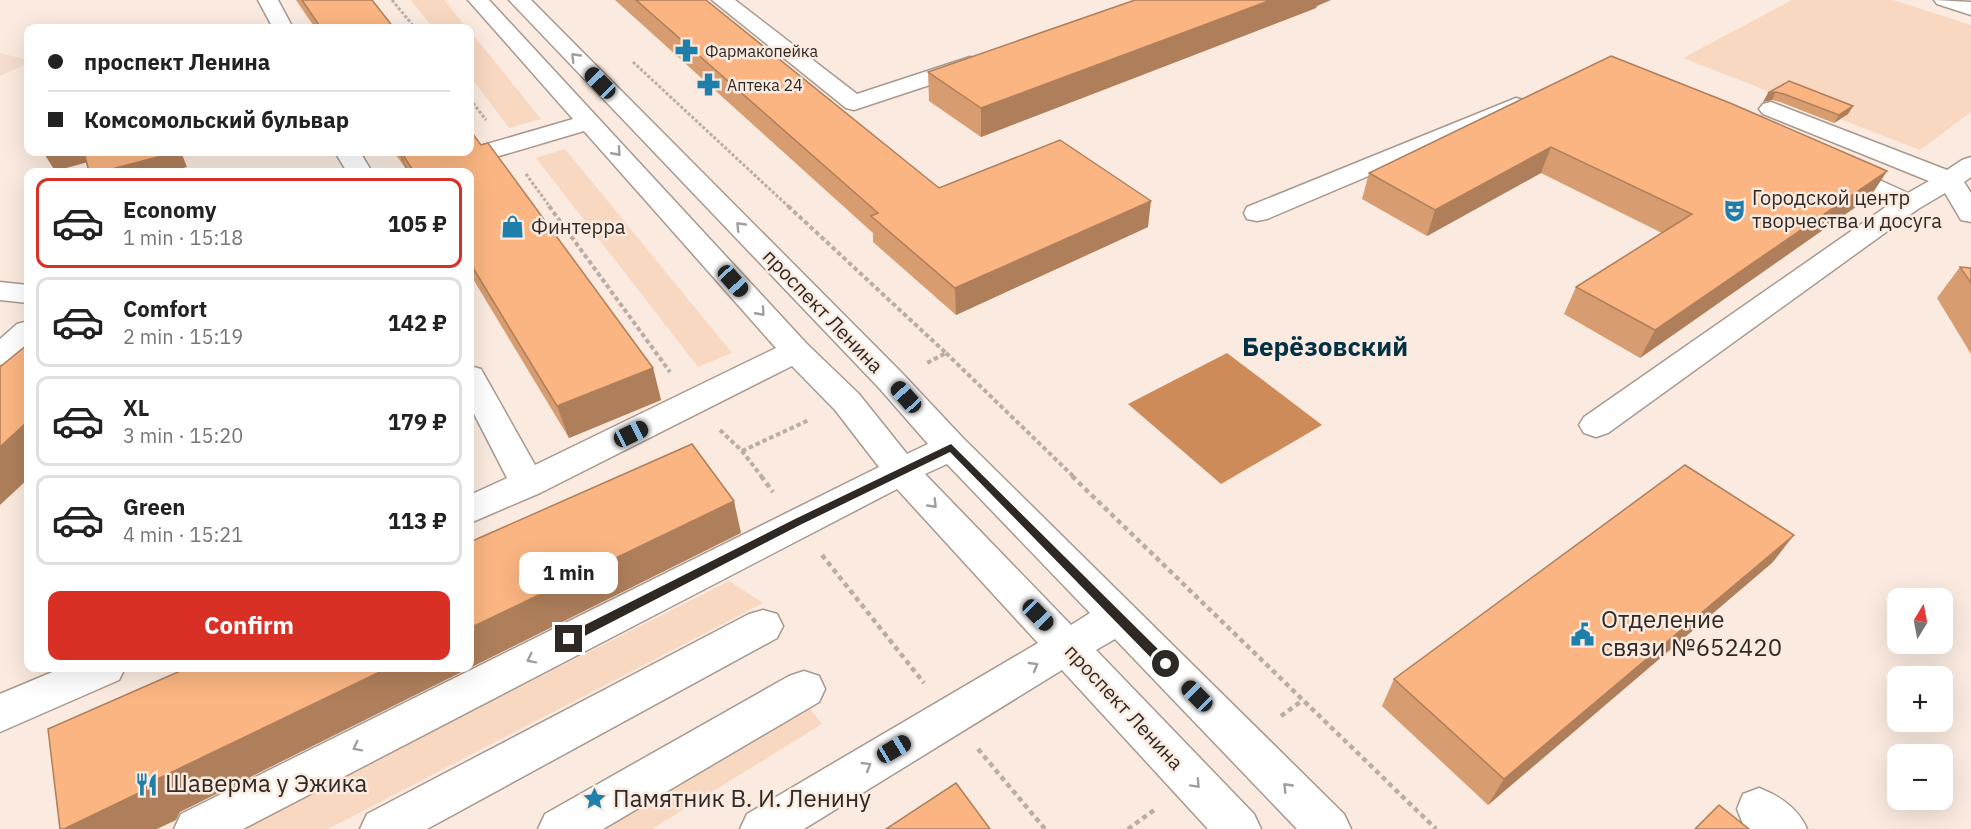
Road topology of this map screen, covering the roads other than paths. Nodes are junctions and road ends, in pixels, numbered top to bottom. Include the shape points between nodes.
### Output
1 (268, 0) edge
2 (478, 0) edge
3 (519, 0) edge
4 (722, 0) edge
5 (1944, 0) edge
6 (1971, 9) edge
7 (281, 24) edge
8 (987, 59) edge
9 (1541, 94) edge
10 (1772, 109) dead end
11 (590, 122) junction
12 (474, 155) edge
13 (472, 156) edge
14 (1812, 159) edge
15 (432, 168) edge
16 (1960, 173) edge
17 (1909, 202) junction
18 (1257, 213) dead end
19 (1971, 214) edge
20 (0, 291) edge
21 (24, 294) edge
22 (24, 334) edge
23 (796, 351) junction
24 (0, 355) edge
25 (474, 384) edge
26 (1596, 425) dead end
27 (951, 447) junction
28 (902, 472) junction
29 (528, 484) junction
30 (474, 508) edge
31 (1118, 617) junction
32 (763, 626) dead end
33 (1068, 647) junction
34 (96, 672) edge
35 (804, 689) dead end
36 (0, 713) edge
37 (197, 829) edge
38 (383, 829) edge
39 (561, 829) edge
40 (763, 829) edge
41 (1238, 829) edge
42 (1328, 829) edge

1 - 7 street
2 - 11 street, проспект Ленина
27 -> 3 street, проспект Ленина via 883,372
4 - 8 street via 854,103
5 - 6 street
9 - 18 street
10 - 16 street
11 - 12 street
11 -> 23 street, проспект Ленина
13 - 15 street
14 - 17 street
16 - 17 street
16 - 19 street
17 - 26 street
20 - 21 street
22 - 24 street
23 - 28 street, проспект Ленина via 847,402
23 - 29 street
25 - 29 street
27 - 28 street
27 - 31 street, проспект Ленина
28 -> 33 street, проспект Ленина
28 -> 37 street
29 - 30 street
31 - 33 street
42 -> 31 street, проспект Ленина
32 - 38 street
40 -> 33 street
33 -> 41 street, проспект Ленина
34 - 36 street
35 - 39 street

